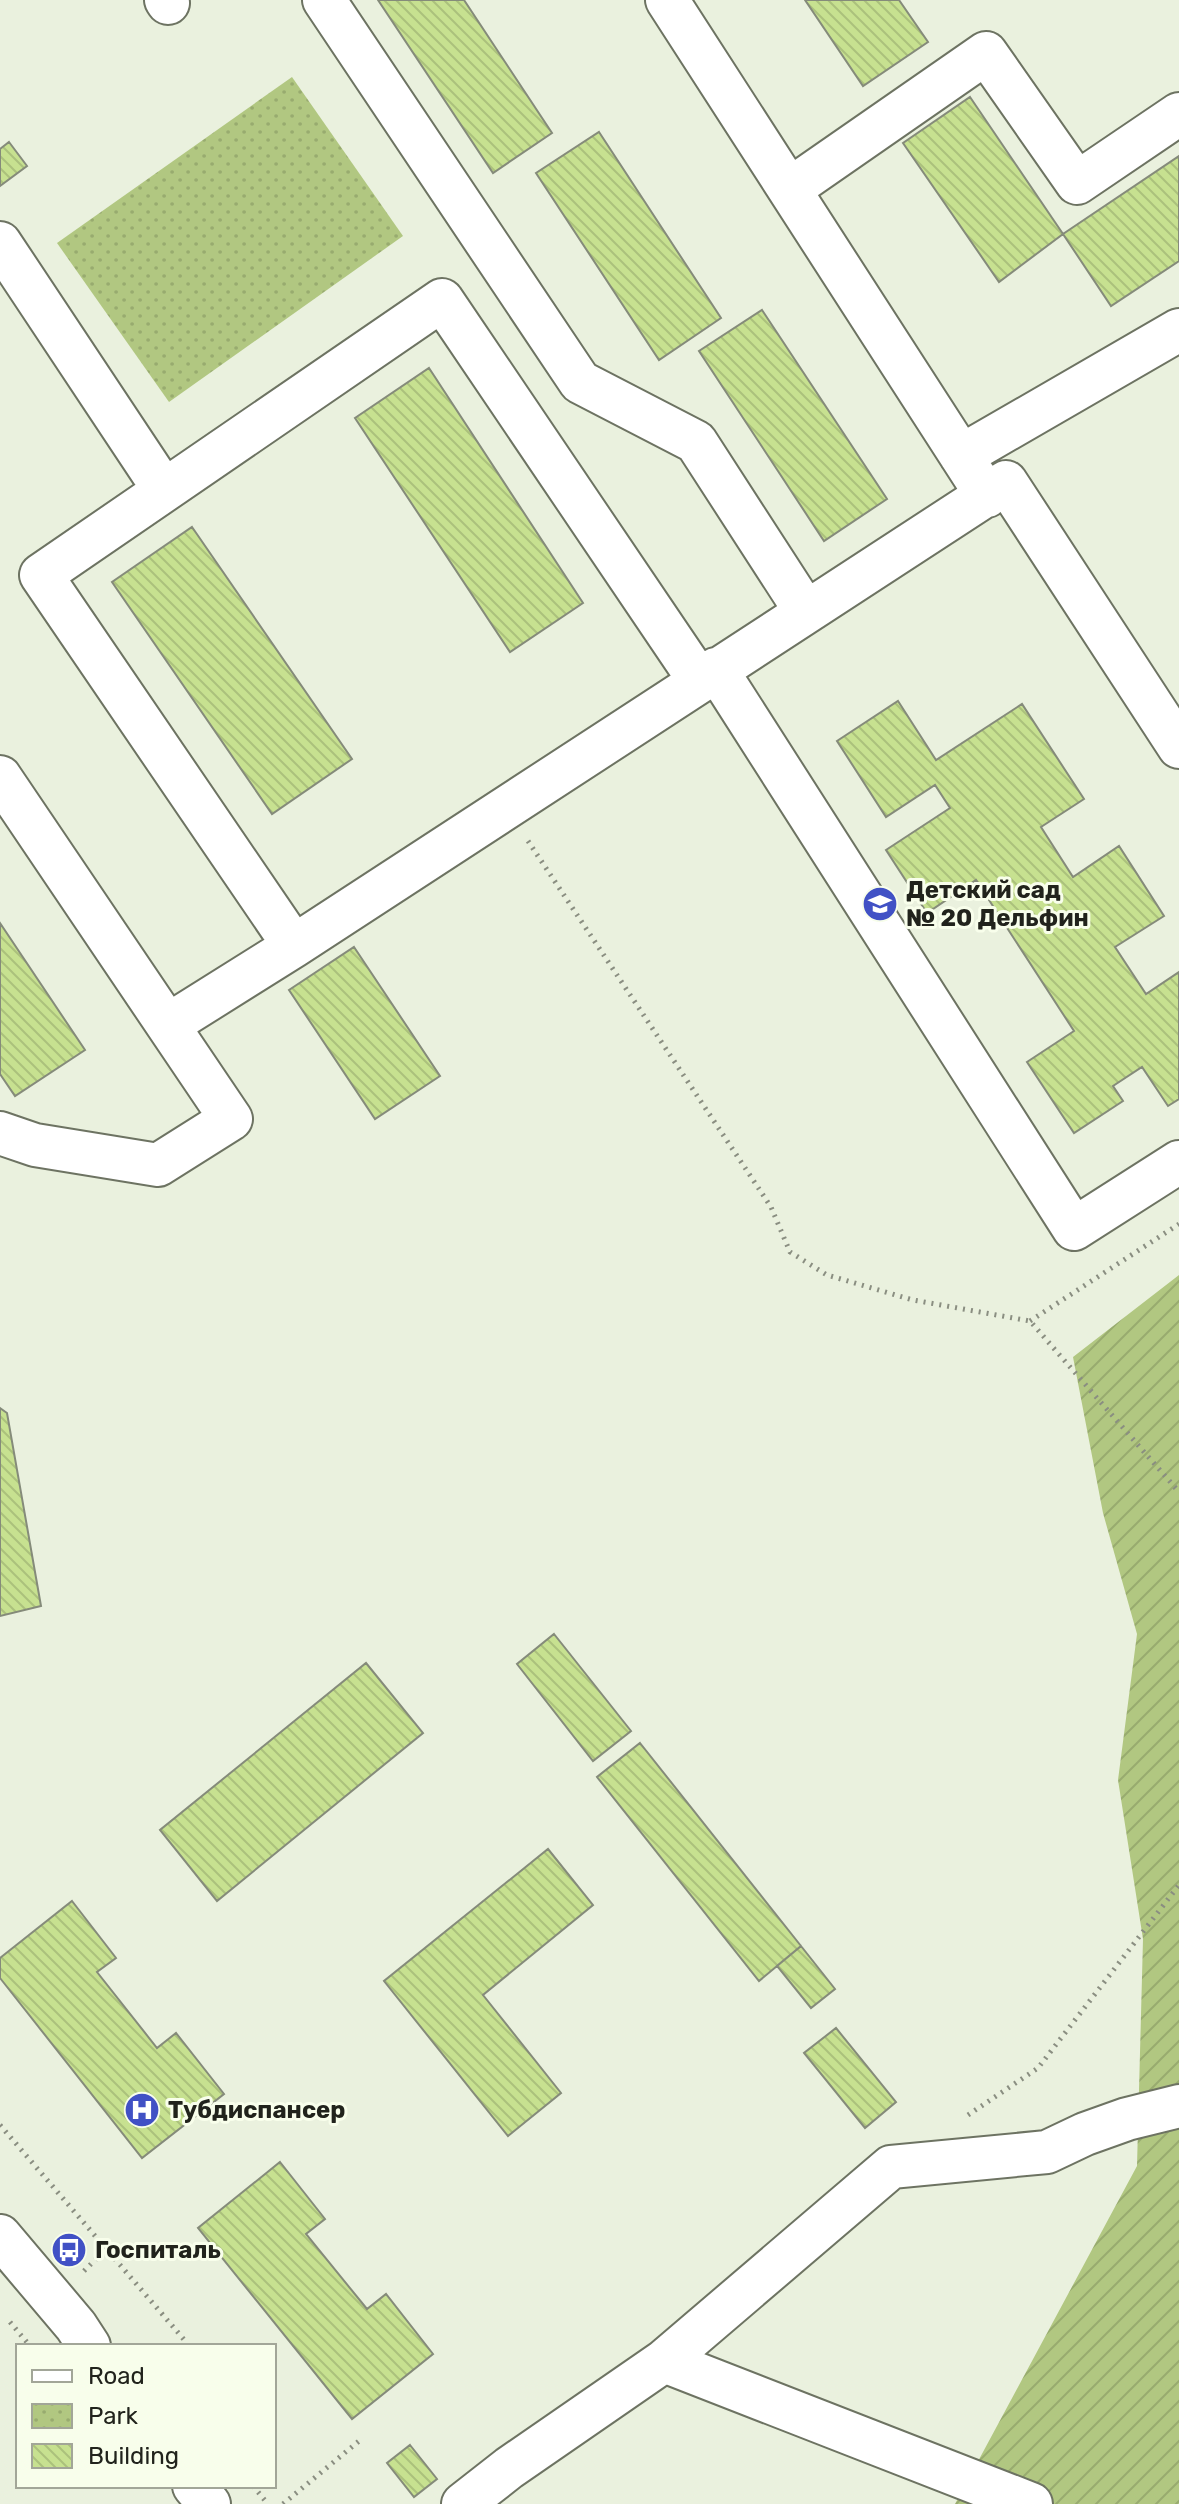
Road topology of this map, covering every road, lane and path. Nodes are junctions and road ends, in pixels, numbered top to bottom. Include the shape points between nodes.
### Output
1 (324, 0) edge
2 (667, 0) edge
3 (1179, 114) edge
4 (790, 189) junction
5 (0, 243) edge
6 (1179, 330) edge
7 (961, 456) junction
8 (164, 490) junction
9 (987, 496) junction
10 (806, 612) junction
11 (708, 674) junction
12 (1179, 747) edge
13 (0, 777) edge
14 (505, 807) junction
15 (294, 946) junction
16 (168, 1025) junction
17 (0, 1133) edge
18 (1179, 1162) edge
19 (1179, 1224) edge
20 (1030, 1321) junction
21 (1179, 1492) edge
22 (1179, 1885) edge
23 (1179, 2106) edge
24 (964, 2118) dead end
25 (0, 2125) edge
26 (0, 2236) edge
27 (10, 2322) dead end
28 (187, 2343) dead end
29 (28, 2344) edge
30 (88, 2344) edge
31 (664, 2361) junction
32 (359, 2441) dead end
33 (196, 2488) edge
34 (255, 2488) edge
35 (209, 2504) edge
36 (268, 2504) edge
37 (283, 2504) edge
38 (463, 2504) edge
39 (1031, 2504) edge

1 - 10 street via 580,382 696,442
2 - 4 street
3 - 4 street via 1077,183 986,53
4 - 7 street
5 - 8 street
6 - 7 street
7 - 9 street
8 - 11 street via 442,300
8 - 15 street via 41,575
9 - 10 street
9 - 12 street via 1006,482
10 - 11 street
11 - 14 street
11 - 18 street via 1074,1229
13 - 16 street
14 - 15 street
14 - 20 path via 771,1207 790,1252 816,1270 864,1287
15 - 16 street
16 - 17 street via 231,1119 219,1127 158,1165 35,1145
19 - 20 path
20 - 21 path
22 - 24 path via 1038,2068
23 - 31 street via 1113,2124 1047,2152 891,2167
25 - 28 path
26 - 30 street
27 - 29 path
31 - 38 street
31 - 39 street
32 - 37 path
33 - 35 street
34 - 36 path

